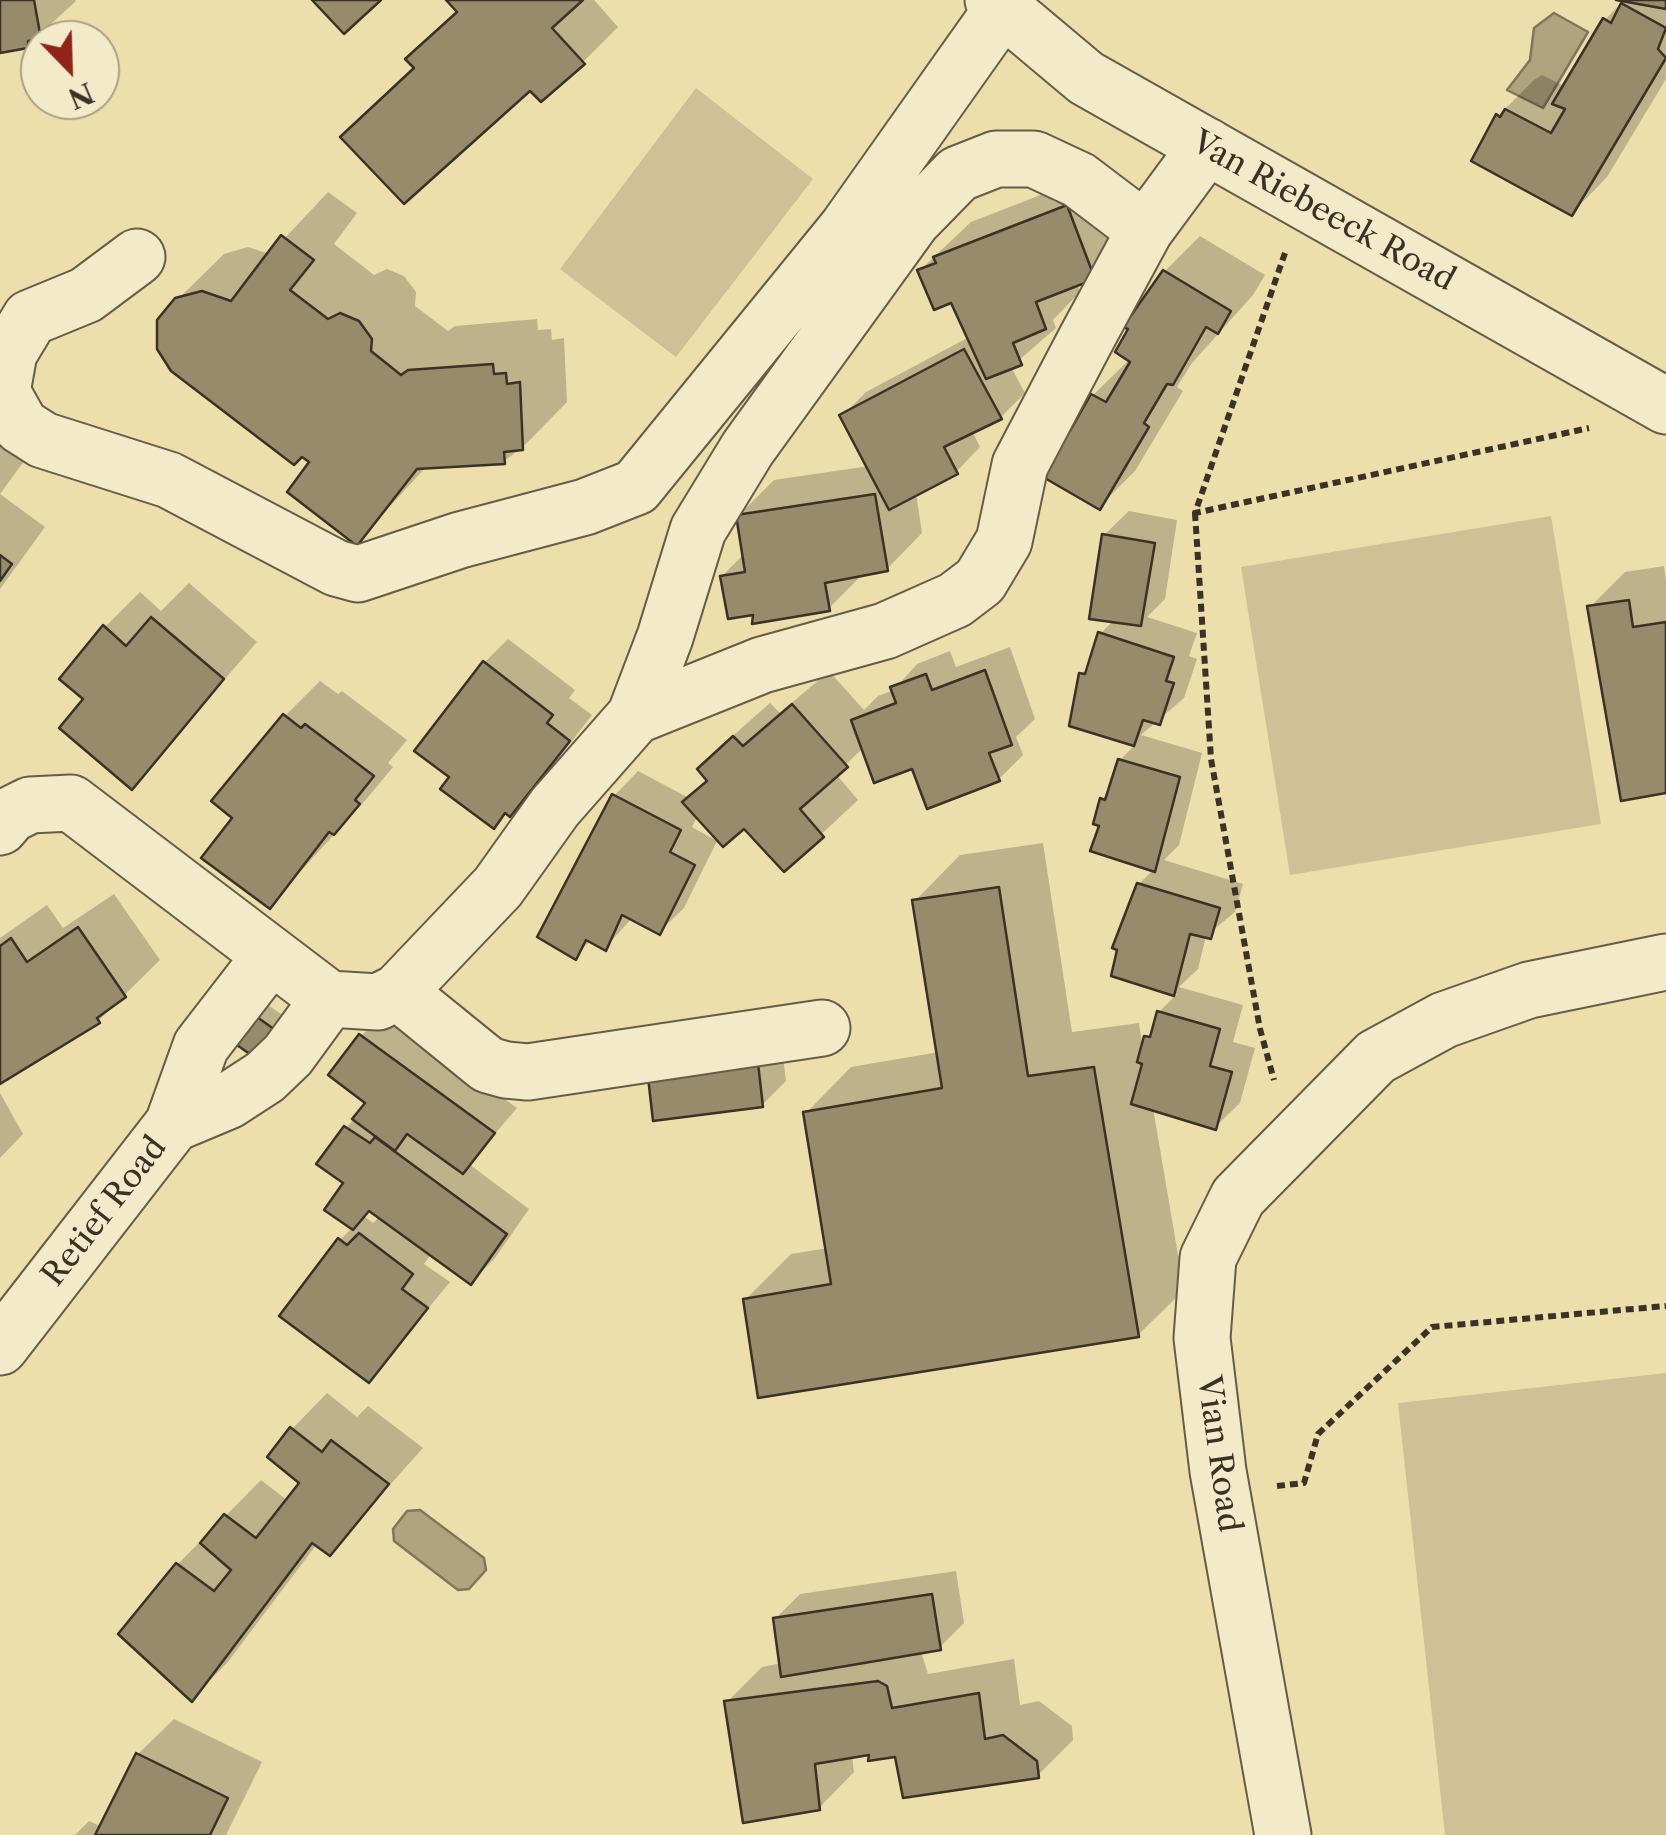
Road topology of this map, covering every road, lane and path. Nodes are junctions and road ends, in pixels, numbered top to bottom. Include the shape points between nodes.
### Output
1 (998, 5) edge
2 (1208, 146) junction
3 (1303, 200) junction
4 (1146, 230) junction
5 (137, 256) dead end
6 (1666, 406) edge
7 (1591, 428) dead end
8 (1195, 513) junction
9 (635, 716) junction
10 (0, 827) edge
11 (269, 958) junction
12 (1666, 962) edge
13 (398, 992) junction
14 (329, 999) junction
15 (822, 1028) dead end
16 (172, 1124) junction
17 (1306, 1125) junction
18 (1666, 1306) edge
19 (0, 1347) edge
20 (1223, 1494) junction
21 (1283, 1835) edge

1 - 2 street, Van Riebeeck Road via 1086,78
1 - 5 street via 847,228 636,487 358,574 169,480 43,440 22,426 2,392 9,352 30,318 86,294
2 - 3 street, Van Riebeeck Road
2 - 4 street
3 - 6 street, Van Riebeeck Road
3 - 8 path
4 - 9 street via 1020,466 1004,541 980,581 955,600 885,631 762,665
4 - 9 street via 1080,180 1034,159 996,159 958,174 913,220 748,448 698,530
7 - 8 path
8 - 17 path via 1211,759 1260,1029
9 - 13 street via 555,807 498,887
10 - 11 street via 30,805 71,803
11 - 14 street
11 - 16 street, Retief Road via 200,1046
12 - 17 street, Vian Road via 1528,990 1444,1020 1376,1057
13 - 14 street via 378,1002
13 - 15 street via 488,1065 528,1072
14 - 16 street, Retief Road via 265,1077
16 - 19 street, Retief Road
17 - 20 street, Vian Road via 1238,1197 1208,1258 1202,1338
18 - 20 path via 1432,1326 1318,1434 1304,1482
20 - 21 street, Vian Road

